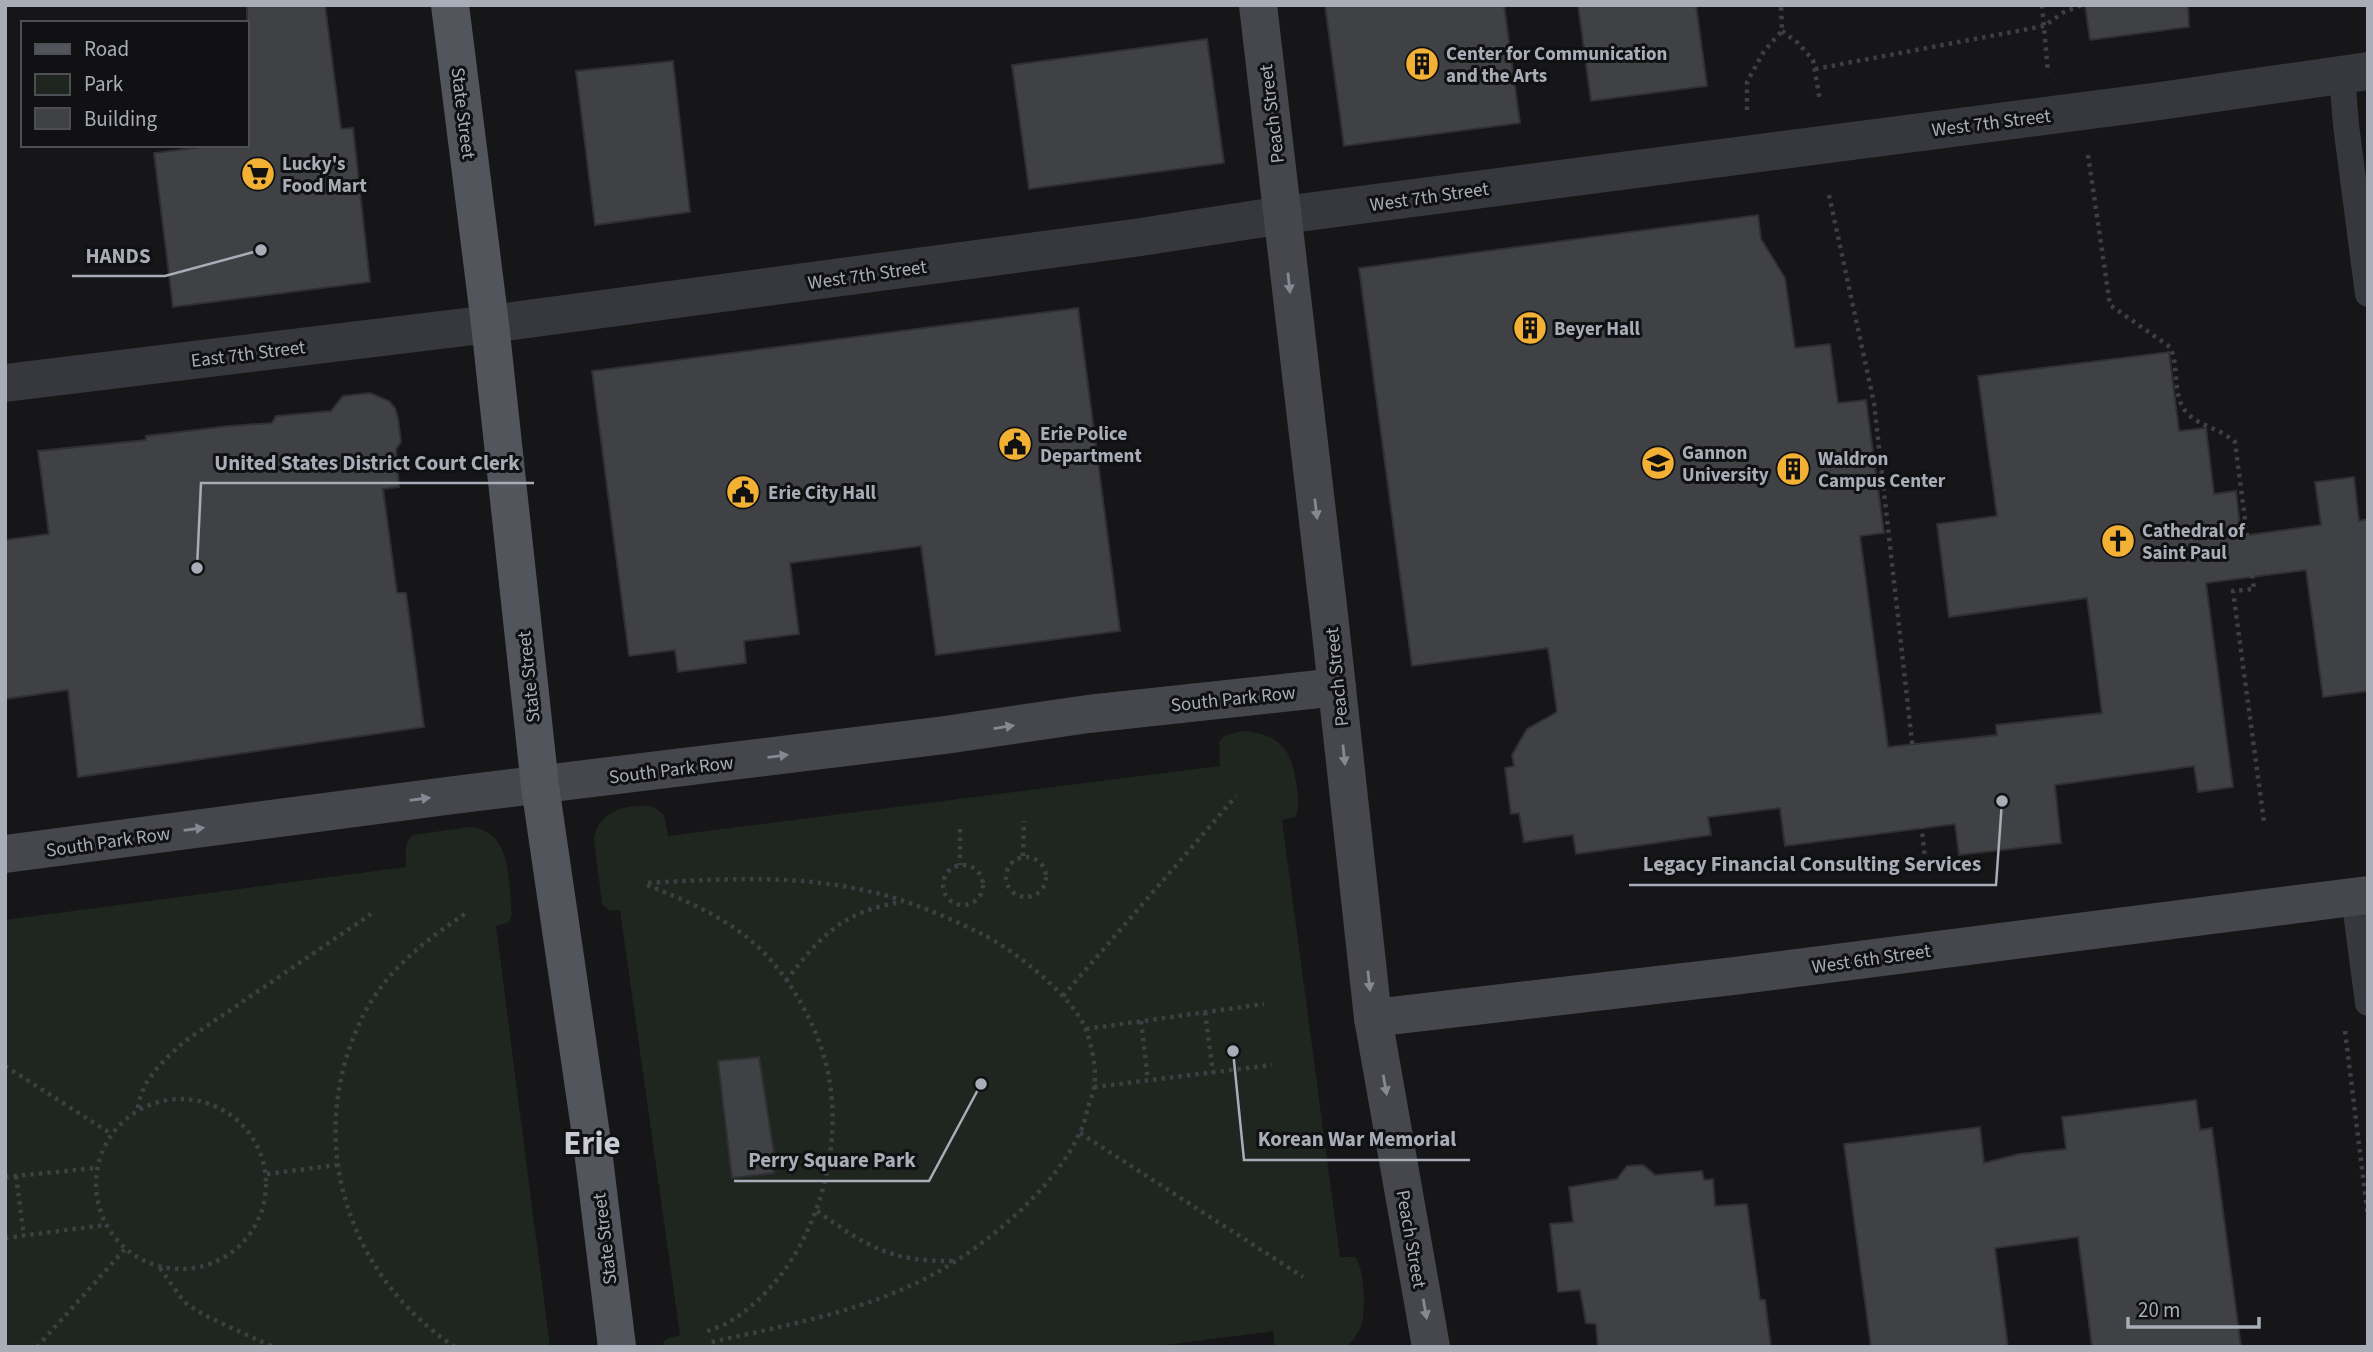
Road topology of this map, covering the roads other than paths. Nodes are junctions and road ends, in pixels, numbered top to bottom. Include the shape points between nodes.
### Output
1 (450, 5) edge
2 (1258, 5) edge
3 (2355, 73) edge
4 (1283, 215) junction
5 (2368, 294) edge
6 (490, 324) junction
7 (5, 383) edge
8 (1337, 687) junction
9 (540, 786) junction
10 (5, 855) edge
11 (2361, 896) edge
12 (2368, 1003) edge
13 (1373, 1018) junction
14 (617, 1347) edge
15 (1431, 1347) edge

1 - 6 main road, State Street
2 - 4 main road, Peach Street
3 - 4 street, West 7th Street
3 - 5 lane via 2346,125
4 - 6 street, West 7th Street
4 -> 8 main road, Peach Street
6 - 7 street, East 7th Street
6 - 9 main road, State Street
9 -> 8 main road, South Park Row via 1088,714
8 -> 13 main road, Peach Street
10 -> 9 main road, South Park Row
9 - 14 main road, State Street
11 - 12 lane
11 - 13 main road, West 6th Street
13 -> 15 main road, Peach Street

